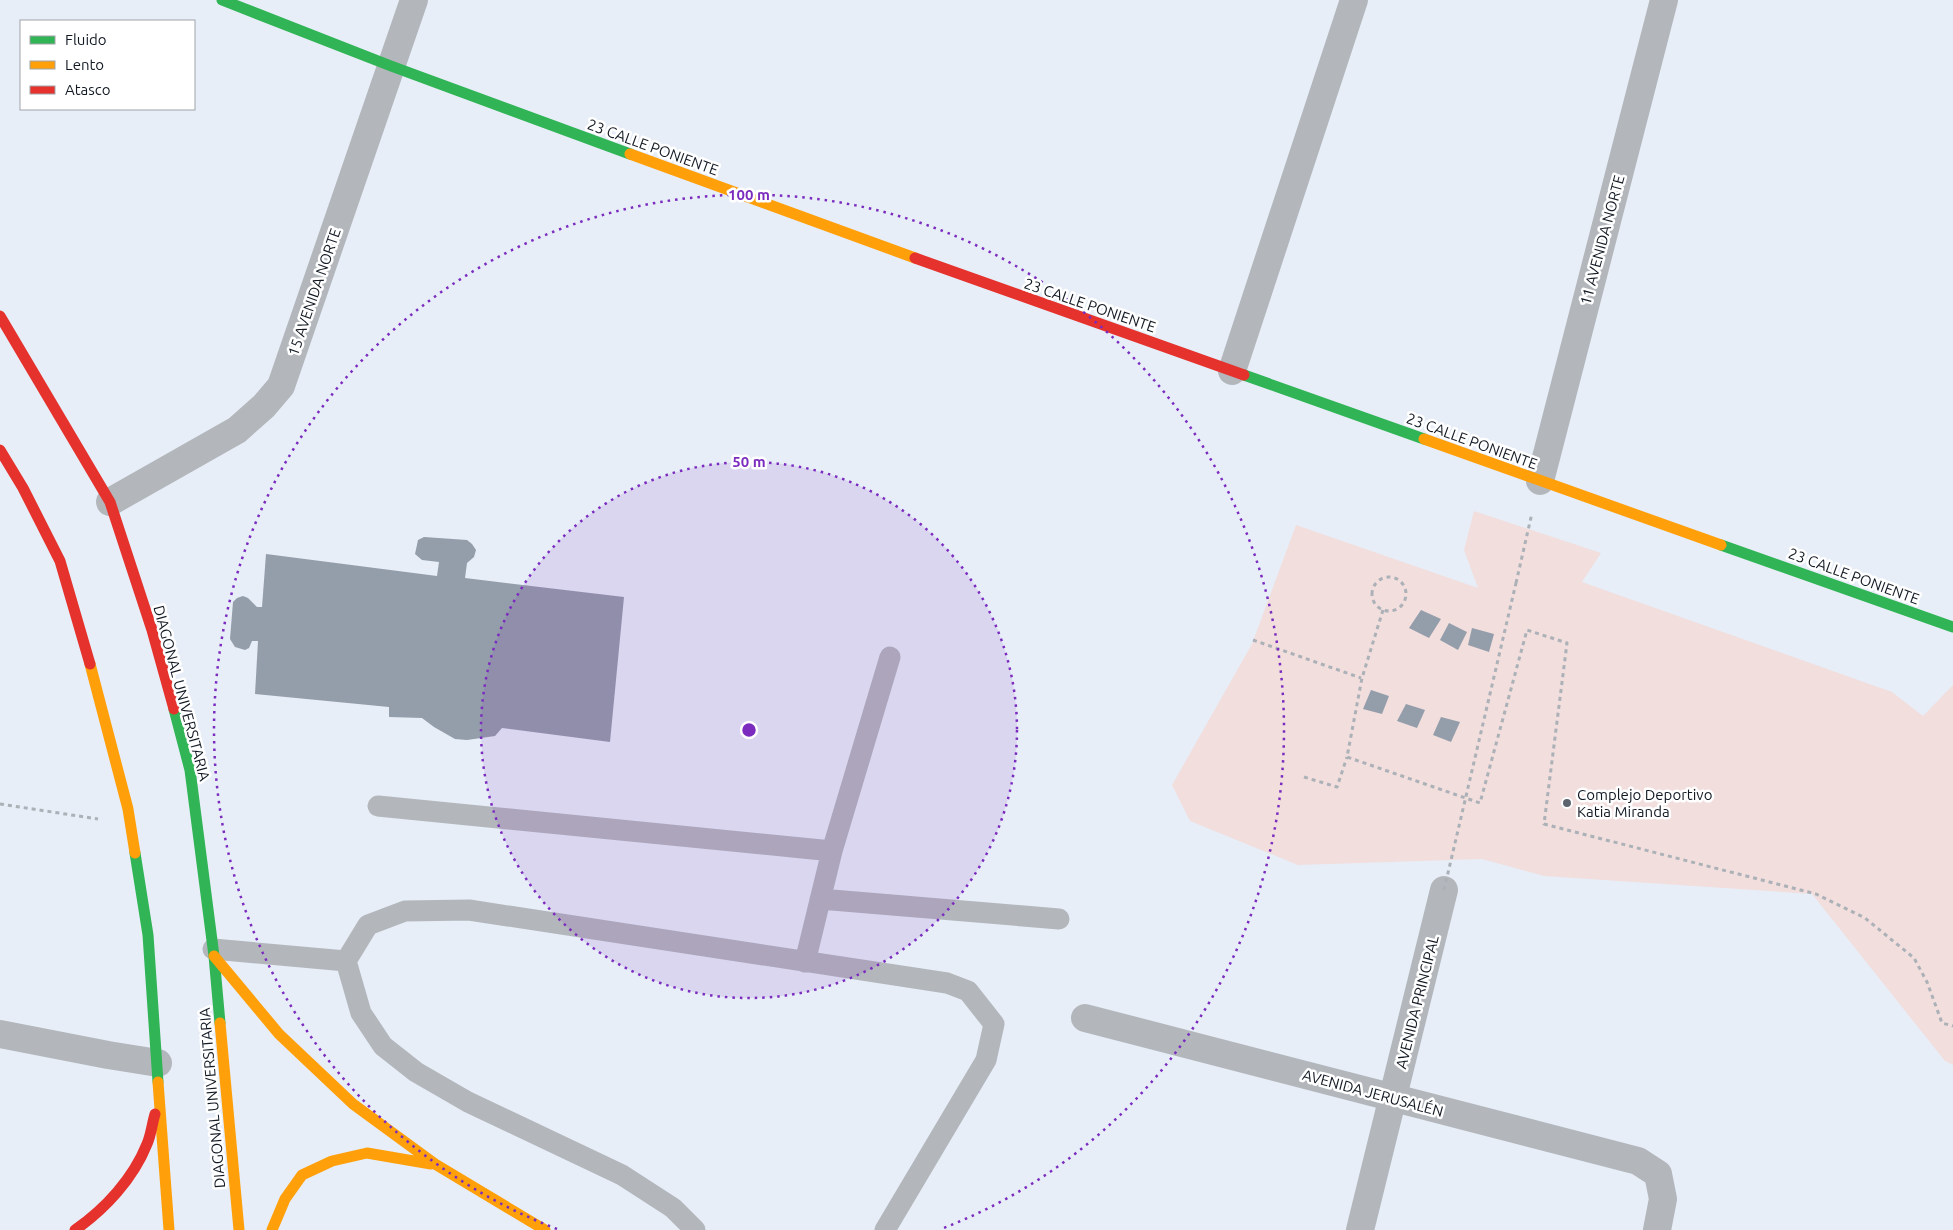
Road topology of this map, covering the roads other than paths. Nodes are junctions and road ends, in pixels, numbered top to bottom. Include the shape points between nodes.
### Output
1 (222, 0) edge
2 (414, 0) edge
3 (1354, 0) edge
4 (1664, 0) edge
5 (391, 66) junction
6 (0, 316) edge
7 (1232, 371) junction
8 (0, 450) edge
9 (1540, 481) junction
10 (110, 502) junction
11 (1953, 627) edge
12 (890, 657) dead end
13 (378, 806) dead end
14 (832, 851) junction
15 (1444, 890) road end
16 (820, 899) junction
17 (1059, 919) dead end
18 (214, 952) junction
19 (346, 961) junction
20 (805, 962) junction
21 (1085, 1018) dead end
22 (0, 1034) edge
23 (158, 1063) junction
24 (160, 1098) junction
25 (1393, 1098) junction
26 (435, 1164) junction
27 (75, 1230) edge
28 (169, 1230) edge
29 (239, 1230) edge
30 (272, 1230) edge
31 (545, 1230) edge
32 (695, 1230) edge
33 (885, 1230) edge
34 (1360, 1230) edge
35 (1657, 1230) edge

1 - 5 main road, 23 CALLE PONIENTE
2 - 5 street, 15 AVENIDA NORTE
3 - 7 street
4 - 9 street, 11 AVENIDA NORTE
5 - 7 main road, 23 CALLE PONIENTE
5 - 10 street, 15 AVENIDA NORTE via 280,386 264,406 237,430
6 - 10 main road, DIAGONAL UNIVERSITARIA
7 - 9 main road, 23 CALLE PONIENTE
8 - 23 main road via 60,561 124,791 148,935
9 - 11 main road, 23 CALLE PONIENTE
10 - 18 main road, DIAGONAL UNIVERSITARIA via 152,630 190,770
12 - 14 lane
13 - 14 lane
14 - 16 lane
15 - 25 street, AVENIDA PRINCIPAL
16 - 17 lane
16 - 20 lane
18 - 19 lane
18 - 26 main road via 286,1041 353,1104
18 - 29 main road, DIAGONAL UNIVERSITARIA
19 - 20 lane via 368,925 405,911 469,910
19 - 32 lane via 361,1013 384,1046 416,1072 468,1102 622,1175 673,1208
20 - 33 lane via 947,983 968,991 994,1024 986,1060
21 - 25 street, AVENIDA JERUSALÉN
22 - 23 street
23 - 24 main road
24 - 27 main road via 146,1144 122,1186 89,1221
24 - 28 main road
25 - 34 street, AVENIDA PRINCIPAL
25 - 35 street, AVENIDA JERUSALÉN via 1638,1162 1658,1174 1663,1199
26 - 30 main road via 367,1153 332,1161 302,1175 285,1200
26 - 31 main road

